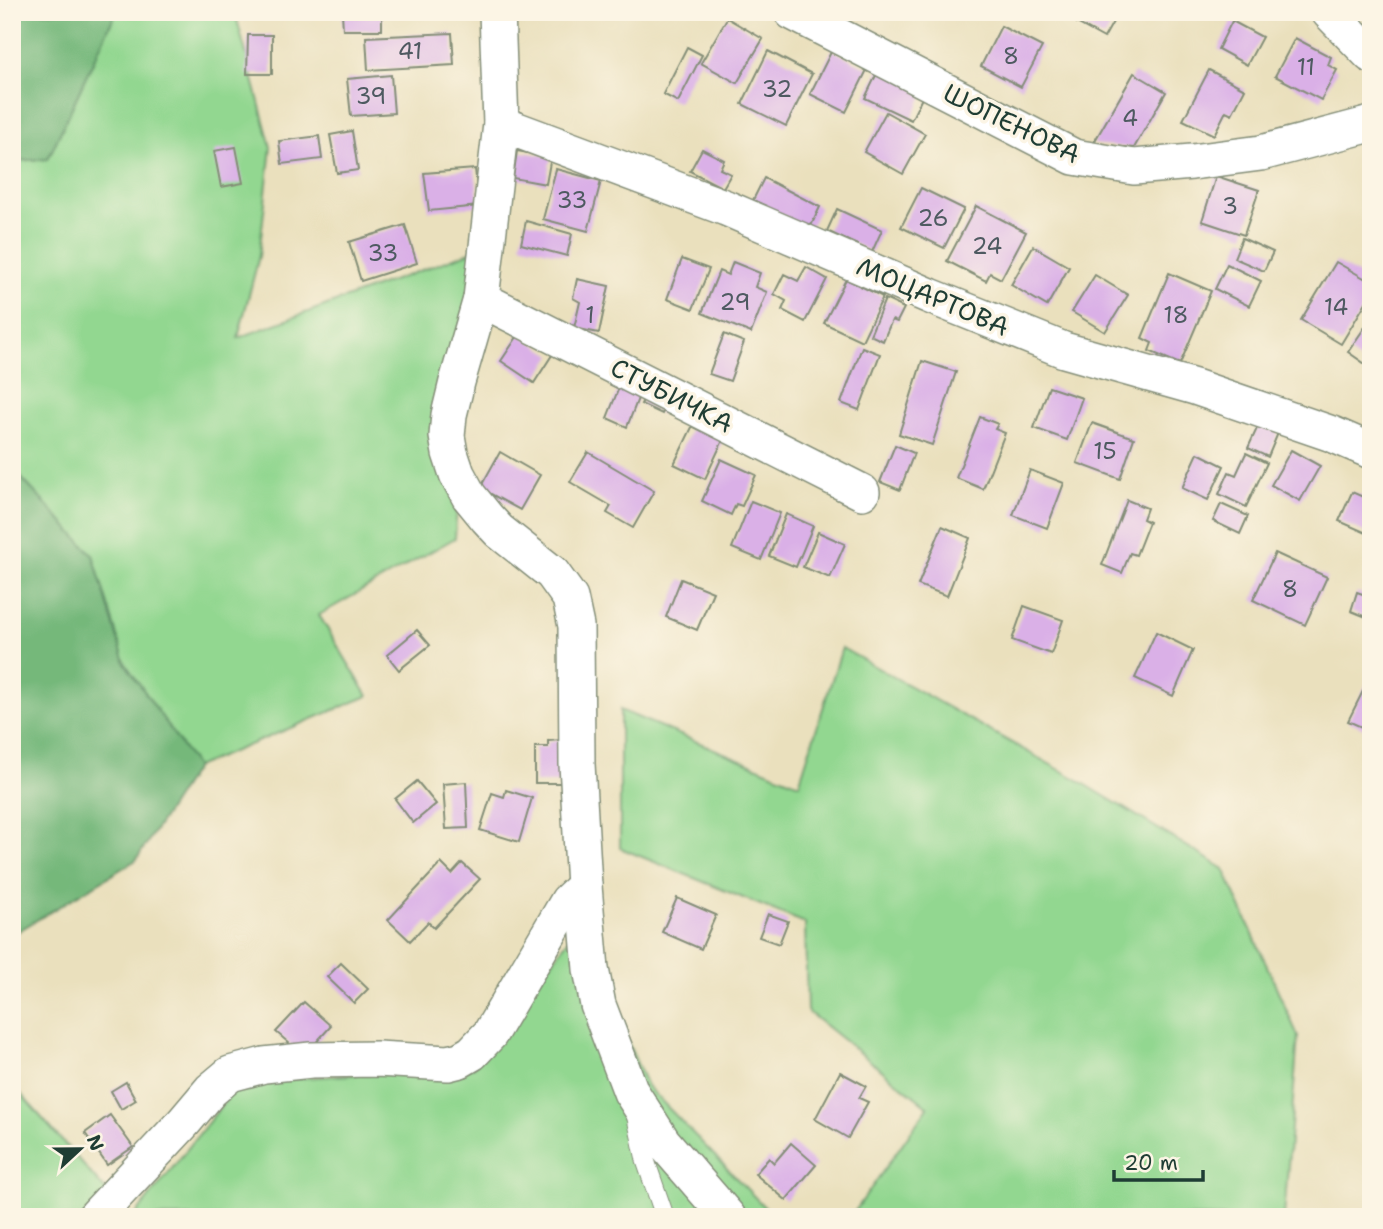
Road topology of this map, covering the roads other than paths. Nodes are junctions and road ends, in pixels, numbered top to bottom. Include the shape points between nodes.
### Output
1 (497, 12) edge
2 (792, 12) edge
3 (1329, 12) edge
4 (1371, 55) edge
5 (501, 124) junction
6 (1371, 124) edge
7 (481, 299) junction
8 (1371, 450) edge
9 (863, 492) dead end
10 (584, 886) junction
11 (631, 1092) junction
12 (95, 1217) edge
13 (664, 1217) edge
14 (727, 1217) edge

1 - 5 street
2 - 6 street, ШОПЕНОВА via 1074,157 1135,166 1192,162 1261,153
3 - 4 street
5 - 7 street
5 - 8 street, МОЦАРТОВА via 726,208 1064,350 1195,387
7 - 9 street, СТУБИЧКА
7 - 10 street via 447,436 457,474 469,496 499,531 552,573 570,598 576,626
10 - 11 street via 598,1005
10 - 12 street via 569,901 489,1034 472,1053 448,1063 312,1060 230,1074
11 - 13 lane
11 - 14 street via 663,1142

